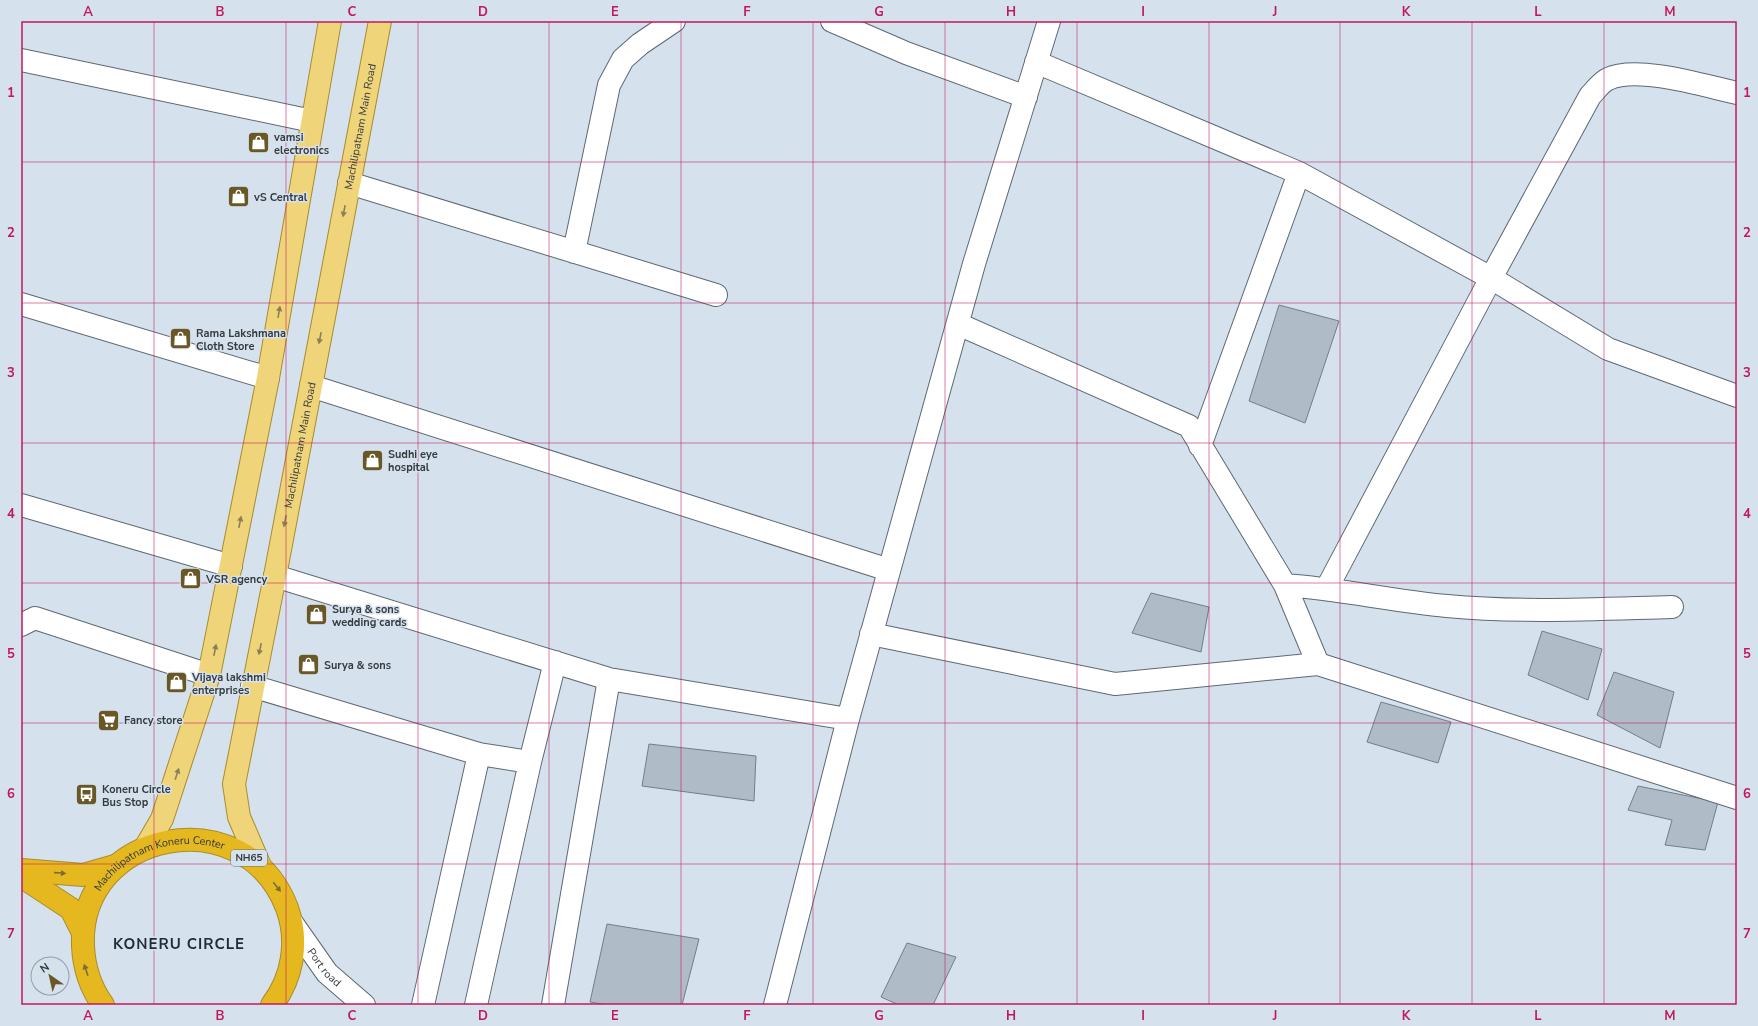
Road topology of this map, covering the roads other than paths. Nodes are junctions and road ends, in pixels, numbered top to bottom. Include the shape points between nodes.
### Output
1 (330, 21) edge
2 (380, 21) edge
3 (674, 21) edge
4 (832, 21) edge
5 (1049, 21) edge
6 (21, 60) edge
7 (1036, 62) junction
8 (1737, 93) edge
9 (1026, 97) junction
10 (312, 121) junction
11 (1299, 173) junction
12 (349, 183) junction
13 (574, 252) junction
14 (1491, 278) junction
15 (716, 295) dead end
16 (21, 304) edge
17 (958, 324) junction
18 (268, 378) junction
19 (311, 386) junction
20 (1737, 396) edge
21 (1200, 446) junction
22 (21, 505) edge
23 (231, 566) junction
24 (889, 570) junction
25 (275, 576) junction
26 (1285, 585) junction
27 (1326, 588) junction
28 (1672, 607) dead end
29 (21, 625) edge
30 (871, 634) junction
31 (555, 662) junction
32 (1318, 664) junction
33 (210, 675) junction
34 (609, 679) junction
35 (252, 686) junction
36 (848, 719) junction
37 (479, 754) junction
38 (530, 762) junction
39 (1737, 798) edge
40 (145, 848) junction
41 (118, 865) junction
42 (260, 866) junction
43 (21, 870) edge
44 (21, 876) edge
45 (292, 923) junction
46 (83, 933) junction
47 (103, 1005) edge
48 (272, 1005) edge
49 (364, 1005) edge
50 (423, 1005) edge
51 (476, 1005) edge
52 (553, 1005) edge
53 (775, 1005) edge

1 - 10 main road
2 - 12 main road, Machilipatnam Main Road
3 - 13 street via 623,59 609,85
4 - 9 street via 906,54
5 - 7 street
6 - 10 street
7 - 9 street
7 - 11 street
8 - 14 street via 1654,75 1628,74 1607,79 1590,96
9 - 17 street
18 -> 10 main road
11 - 14 street
11 - 21 street
12 - 13 street
12 -> 19 main road, Machilipatnam Main Road
13 - 15 street
14 - 20 street via 1608,349
14 - 27 street
16 - 18 street
17 - 21 street via 1188,426
17 - 24 street
23 -> 18 main road
19 - 24 street
19 -> 25 main road, Machilipatnam Main Road
21 - 26 street
22 - 23 street
33 -> 23 main road
24 - 30 street
25 - 31 street
25 -> 35 main road, Machilipatnam Main Road
26 - 27 street
26 - 32 street
27 - 28 street via 1447,606 1532,610
29 - 33 street via 35,618
30 - 32 street via 1115,684
30 - 36 street
31 - 34 street
31 - 38 street
32 - 39 street
40 -> 33 main road via 162,819
34 - 36 street
34 - 52 street
35 - 37 street
35 - 42 main road, Machilipatnam Main Road via 234,784 238,817
36 - 53 street
37 - 38 street
37 - 50 street
38 - 51 street
40 - 41 highway, Machilipatnam Koneru Center / NH65
40 - 42 highway, Machilipatnam Koneru Center / NH65 via 174,839 205,840 234,848
43 -> 41 highway, NH65 via 83,875
41 - 46 highway, Machilipatnam Koneru Center / NH65 via 101,884 89,908
42 -> 45 highway, Machilipatnam Koneru Center / NH65 via 281,892
44 - 46 highway, NH65 via 71,909
45 - 48 highway, Machilipatnam Koneru Center / NH65 via 293,958 282,991
45 - 49 street, Port road via 327,973
47 -> 46 highway, Machilipatnam Koneru Center / NH65 via 95,993 84,964

